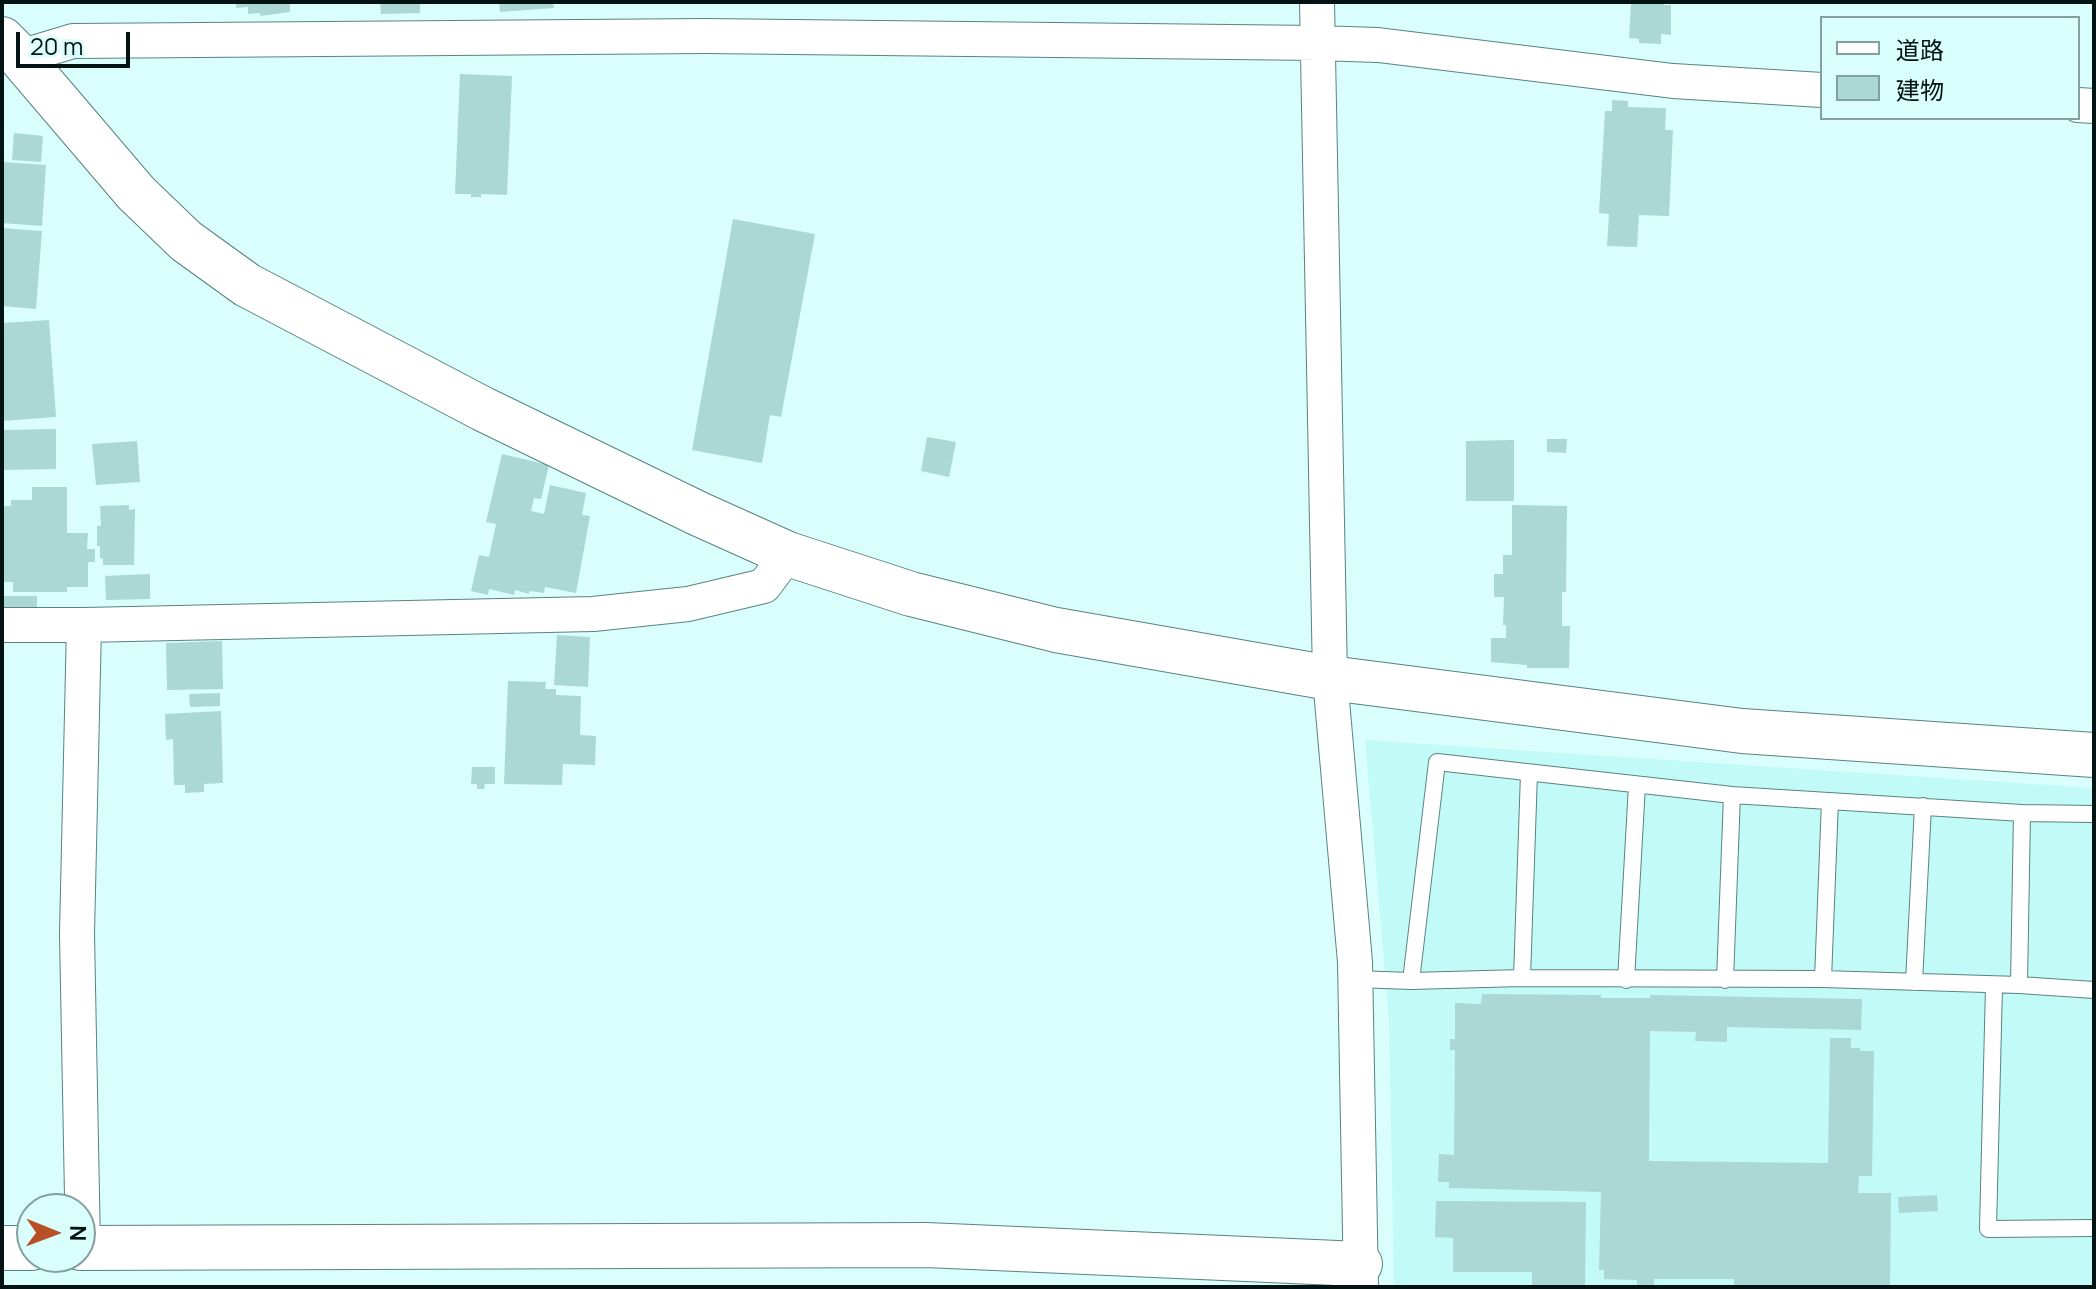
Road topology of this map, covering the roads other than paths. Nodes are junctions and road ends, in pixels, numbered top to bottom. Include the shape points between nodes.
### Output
1 (1317, 2) edge
2 (1317, 43) junction
3 (11, 48) edge
4 (1820, 90) edge
5 (788, 554) junction
6 (2, 625) edge
7 (84, 625) junction
8 (1330, 678) junction
9 (2094, 755) edge
10 (1529, 773) junction
11 (1637, 785) junction
12 (1732, 795) junction
13 (1830, 801) junction
14 (1923, 806) junction
15 (2022, 813) junction
16 (2094, 814) edge
17 (1522, 978) junction
18 (1356, 979) junction
19 (1823, 979) junction
20 (1626, 980) junction
21 (1725, 980) junction
22 (1411, 981) junction
23 (1914, 982) junction
24 (2019, 985) junction
25 (1994, 986) junction
26 (2094, 990) edge
27 (81, 1193) edge
28 (2094, 1228) edge
29 (96, 1248) edge
30 (1360, 1275) edge

1 - 2 street
2 - 3 street via 705,36 73,41
2 - 4 street via 1378,45 1673,81
2 - 8 street
3 - 5 street via 136,193 186,241 247,285 483,409
5 - 7 street via 764,586 688,604 593,614
5 - 8 street via 911,594 1056,630
6 - 7 street
7 - 27 street via 77,934
8 - 9 street via 1742,731
8 - 18 street
10 - 11 lane
10 - 17 lane
10 - 22 lane via 1437,762
11 - 12 lane
11 - 20 lane
12 - 13 lane
12 - 21 lane
13 - 14 lane
13 - 19 lane
14 - 15 lane
14 - 23 lane
15 - 16 lane
15 - 24 lane
17 - 20 lane
17 - 22 lane
18 - 22 lane
18 - 30 street
19 - 21 lane
19 - 23 lane
20 - 21 lane
23 - 25 lane
24 - 25 lane
24 - 26 lane
25 - 28 lane via 1988,1229
29 - 30 street via 926,1245

